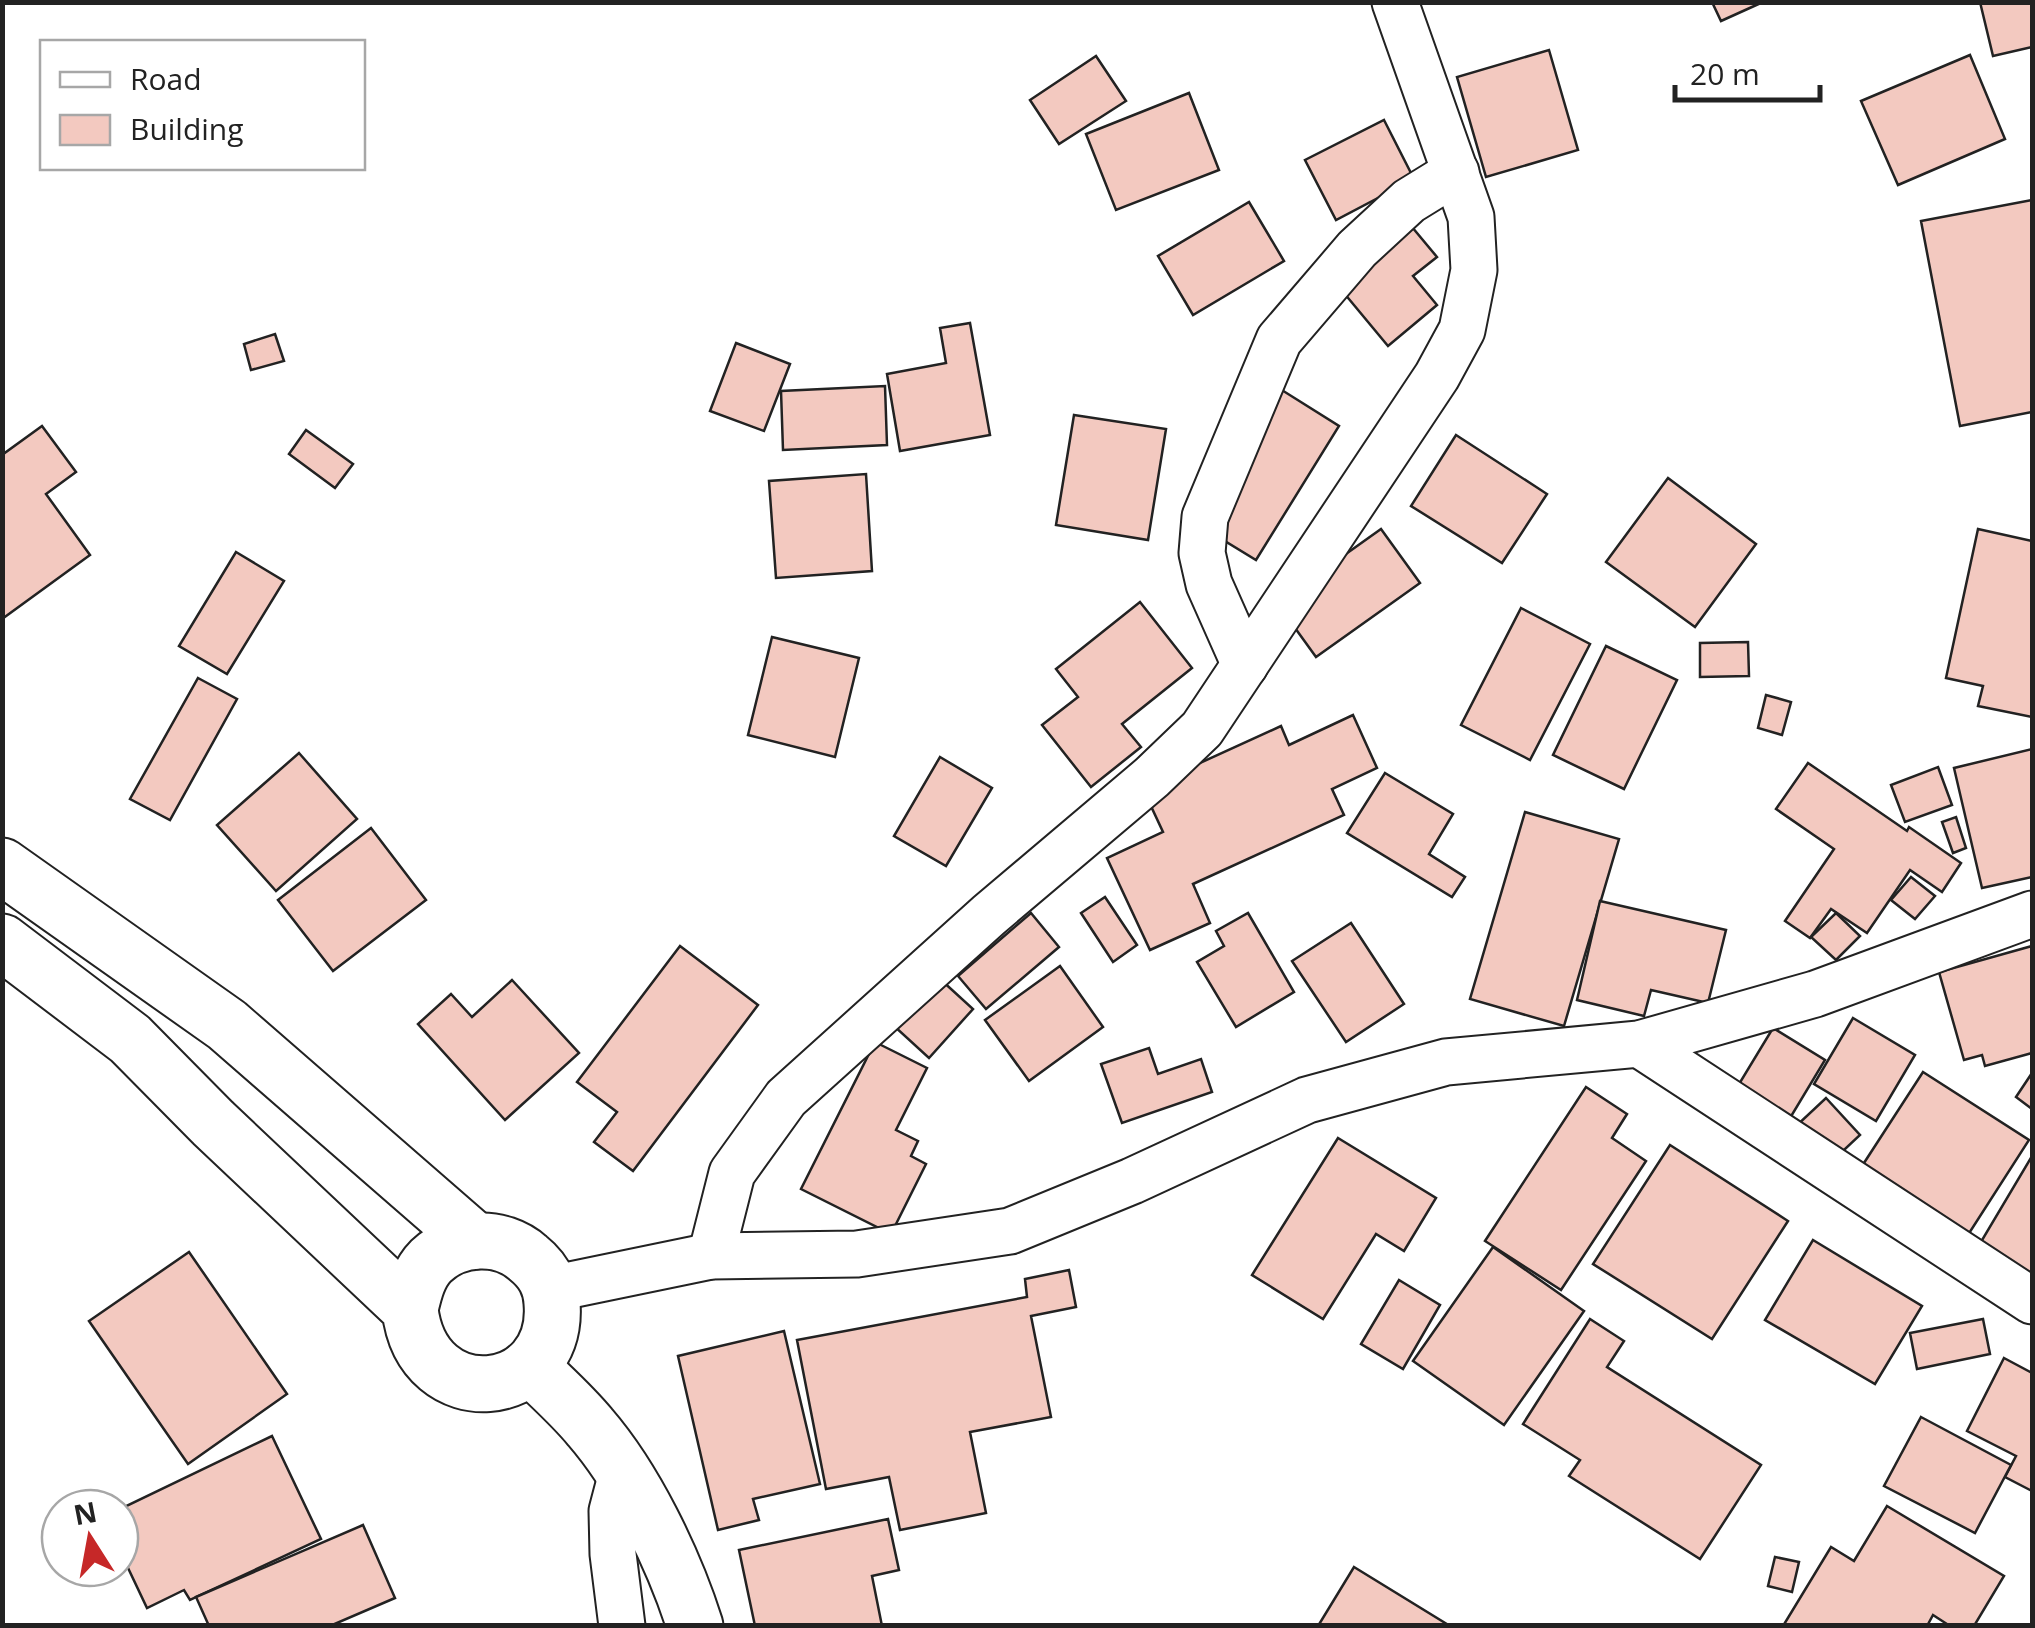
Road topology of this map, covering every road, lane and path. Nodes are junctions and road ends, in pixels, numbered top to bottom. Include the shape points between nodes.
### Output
1 (1396, 2) edge
2 (1456, 172) junction
3 (1246, 665) junction
4 (2, 866) edge
5 (2032, 914) edge
6 (2, 942) edge
7 (1639, 1044) junction
8 (475, 1240) junction
9 (711, 1256) junction
10 (551, 1289) junction
11 (2032, 1300) edge
12 (410, 1309) junction
13 (530, 1366) junction
14 (622, 1474) junction
15 (622, 1626) edge
16 (695, 1626) edge

1 - 2 street
2 - 3 street via 1471,216 1474,270 1462,330
2 - 3 street via 1409,200 1357,248 1279,340 1205,517 1202,553 1209,584
3 - 9 street via 1202,729 1152,777 786,1098 732,1173
4 - 8 main road via 227,1025
5 - 7 street via 1815,994
6 - 12 main road via 130,1039
7 - 9 street via 1446,1062 1307,1100 1010,1232 857,1254
7 - 11 street
8 - 10 main road via 520,1251
8 - 12 main road via 430,1262 416,1282
9 - 10 street
10 - 13 main road via 554,1322
12 - 13 main road via 425,1357 444,1373 491,1384
13 - 14 main road via 592,1428
14 - 15 street via 612,1511
14 - 16 main road

